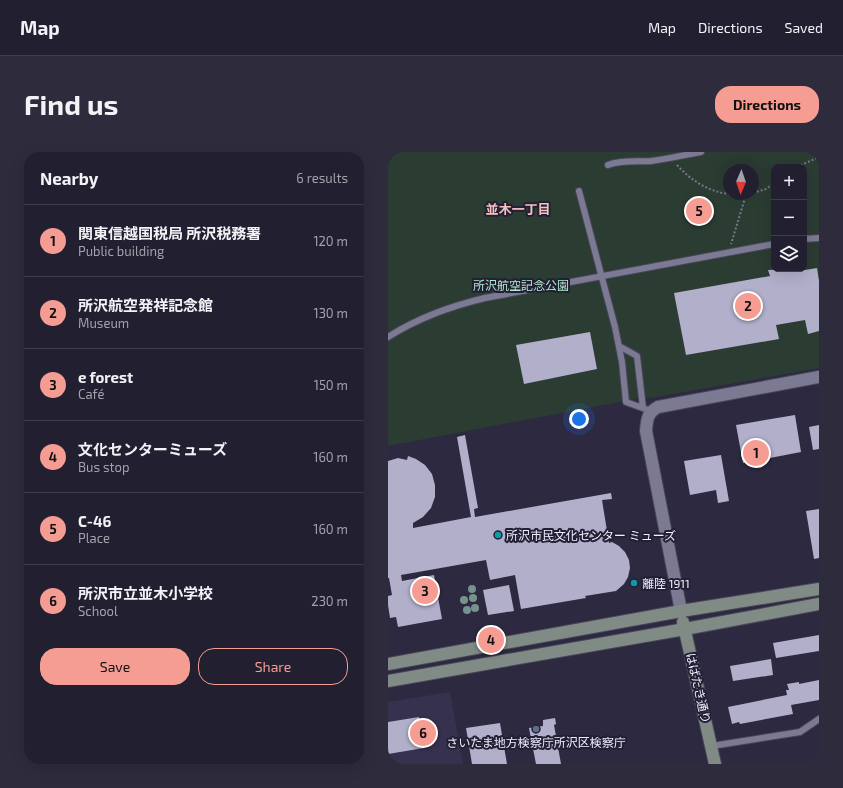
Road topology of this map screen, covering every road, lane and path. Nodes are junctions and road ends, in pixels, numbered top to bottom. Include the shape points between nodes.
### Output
1 (701, 152) edge
2 (670, 155) edge
3 (819, 157) edge
4 (804, 164) edge
5 (608, 165) dead end
6 (771, 185) edge
7 (579, 191) dead end
8 (759, 192) edge
9 (723, 194) edge
10 (744, 200) edge
11 (819, 238) edge
12 (807, 239) edge
13 (771, 245) edge
14 (728, 253) junction
15 (603, 276) junction
16 (388, 337) edge
17 (619, 346) junction
18 (819, 377) edge
19 (647, 410) junction
20 (819, 589) edge
21 (819, 604) edge
22 (681, 612) junction
23 (685, 629) junction
24 (388, 664) edge
25 (388, 681) edge
26 (819, 719) edge
27 (712, 746) junction
28 (715, 764) edge

1 - 2 lane
2 - 5 lane via 638,162 620,161
2 - 9 path via 685,174
3 - 4 path
6 - 8 path
7 - 15 lane
10 - 14 path
11 - 12 lane
13 - 14 lane
14 - 15 lane
15 - 16 lane via 454,306 425,317
15 - 17 lane
17 - 19 lane via 637,356
17 - 19 lane via 626,402
18 - 19 street
19 - 22 street via 647,439
20 - 22 street
21 - 23 street
22 - 23 street, はばたき通り
22 - 24 street
23 - 25 street
23 - 27 street, はばたき通り
26 - 27 lane via 800,732
27 - 28 street, はばたき通り

